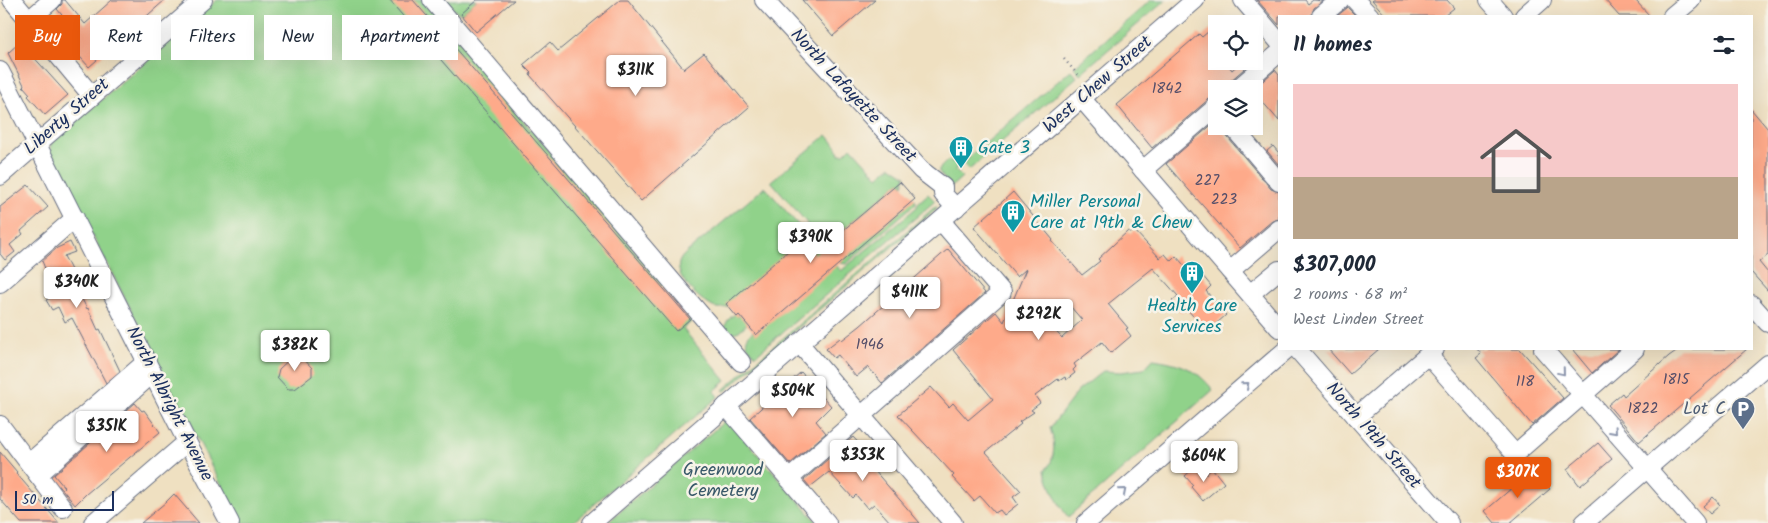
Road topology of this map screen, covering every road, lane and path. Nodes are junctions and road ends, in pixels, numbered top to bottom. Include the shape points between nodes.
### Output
1 (12, 0) edge
2 (52, 0) edge
3 (203, 0) edge
4 (432, 0) edge
5 (764, 0) edge
6 (1196, 0) edge
7 (1242, 0) edge
8 (1340, 0) edge
9 (1355, 0) edge
10 (1489, 0) edge
11 (1542, 0) edge
12 (1691, 0) edge
13 (25, 15) edge
14 (35, 15) edge
15 (1322, 15) edge
16 (1369, 15) edge
17 (1502, 15) edge
18 (1525, 15) edge
19 (1673, 15) edge
20 (1278, 41) edge
21 (1278, 54) edge
22 (1064, 59) dead end
23 (62, 60) edge
24 (0, 71) edge
25 (1080, 77) dead end
26 (1248, 80) edge
27 (92, 96) junction
28 (1082, 99) junction
29 (1208, 114) edge
30 (1240, 135) edge
31 (36, 144) junction
32 (1143, 170) junction
33 (0, 176) edge
34 (1278, 181) edge
35 (956, 208) junction
36 (75, 218) junction
37 (941, 221) junction
38 (1278, 230) edge
39 (1230, 271) junction
40 (1278, 271) edge
41 (0, 283) edge
42 (1250, 294) junction
43 (1753, 306) edge
44 (1768, 323) edge
45 (1278, 327) edge
46 (800, 343) junction
47 (1286, 350) edge
48 (1298, 350) edge
49 (1544, 350) edge
50 (1634, 350) edge
51 (1432, 352) edge
52 (742, 362) dead end
53 (1768, 364) edge
54 (150, 367) junction
55 (1582, 395) junction
56 (726, 406) junction
57 (861, 416) junction
58 (1356, 417) junction
59 (0, 426) edge
60 (187, 442) junction
61 (1647, 468) junction
62 (33, 469) junction
63 (789, 479) junction
64 (63, 508) dead end
65 (93, 523) edge
66 (230, 523) edge
67 (592, 523) edge
68 (827, 523) edge
69 (952, 523) edge
70 (1086, 523) edge
71 (1449, 523) edge
72 (1584, 523) edge
73 (1695, 523) edge

1 - 13 street
2 - 14 street
3 - 27 street, Liberty Street
4 - 52 street
5 - 35 street, North Lafayette Street via 921,170 936,194 943,194
6 - 28 street, West Chew Street
7 - 20 street
8 - 15 street
9 - 16 street
10 - 17 street
11 - 18 street
12 - 19 street
21 - 26 street
22 - 25 path
23 - 27 street
24 - 31 street, North Albright Avenue
27 - 31 street, Liberty Street
28 - 32 street
28 - 35 street, West Chew Street
29 - 32 street
30 - 34 street
31 - 33 street, Liberty Street
31 - 36 street, North Albright Avenue
32 - 39 street
35 - 37 street, West Chew Street
36 - 41 street
36 - 54 street, North Albright Avenue
37 - 46 street, West Chew Street
37 - 57 street via 1002,292
38 - 39 street
39 - 42 street
40 - 42 street
42 - 45 street
43 - 44 street
46 - 56 street, West Chew Street
46 - 57 street
70 -> 47 street
48 - 58 street, North 19th Street
49 -> 55 street
50 - 55 street
51 - 55 street via 1514,454
51 - 58 street
53 - 61 street
54 - 60 street, North Albright Avenue
54 - 62 street
55 -> 61 street
56 - 63 street
56 - 67 street, West Chew Street
57 - 63 street
57 - 69 street
58 - 71 street, North 19th Street
59 - 62 street
60 - 65 street
60 - 66 street, North Albright Avenue
61 - 72 street
61 - 73 street
62 - 64 street
63 - 68 street

